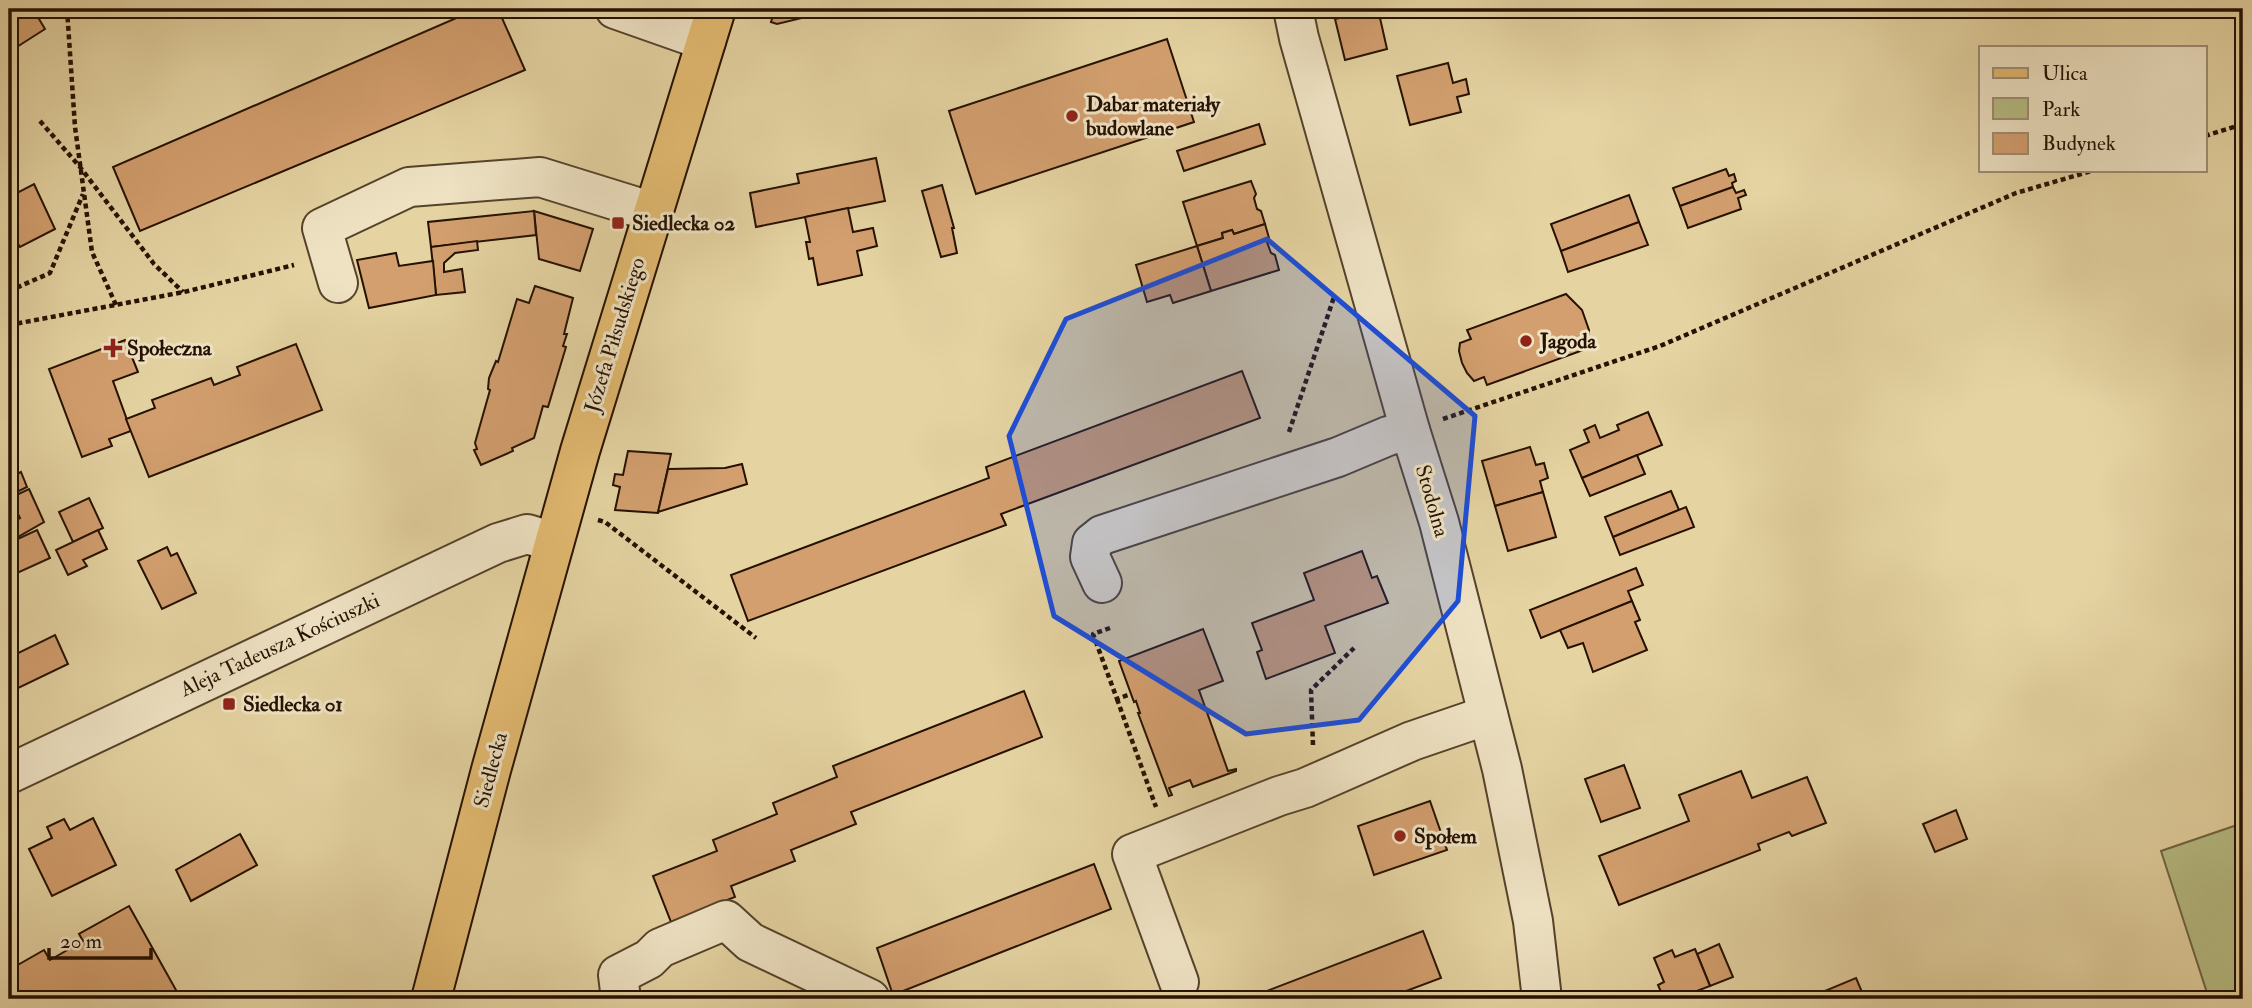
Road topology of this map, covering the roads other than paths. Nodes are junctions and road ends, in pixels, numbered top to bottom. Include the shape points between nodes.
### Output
1 (615, 9) edge
2 (1293, 9) edge
3 (711, 25) edge
4 (653, 212) junction
5 (338, 283) dead end
6 (1410, 430) junction
7 (554, 542) junction
8 (1102, 583) dead end
9 (1488, 715) junction
10 (9, 774) edge
11 (1179, 982) dead end
12 (431, 999) edge
13 (621, 999) edge
14 (870, 999) edge
15 (1542, 999) edge

1 - 3 street
2 - 6 street, Stodolna
3 - 4 main road, Józefa Piłsudskiego
4 - 5 street via 540,177 408,187 322,228
4 - 7 main road, Józefa Piłsudskiego
6 - 8 street via 1102,535 1092,543 1090,557
6 - 9 street, Stodolna via 1439,522
7 - 10 street, Aleja Tadeusza Kościuszki via 527,534 498,543
7 - 12 main road, Siedlecka
9 - 11 street via 1132,854
9 - 15 street, Stodolna via 1533,921
13 - 14 street via 618,975 660,948 726,920 750,942

